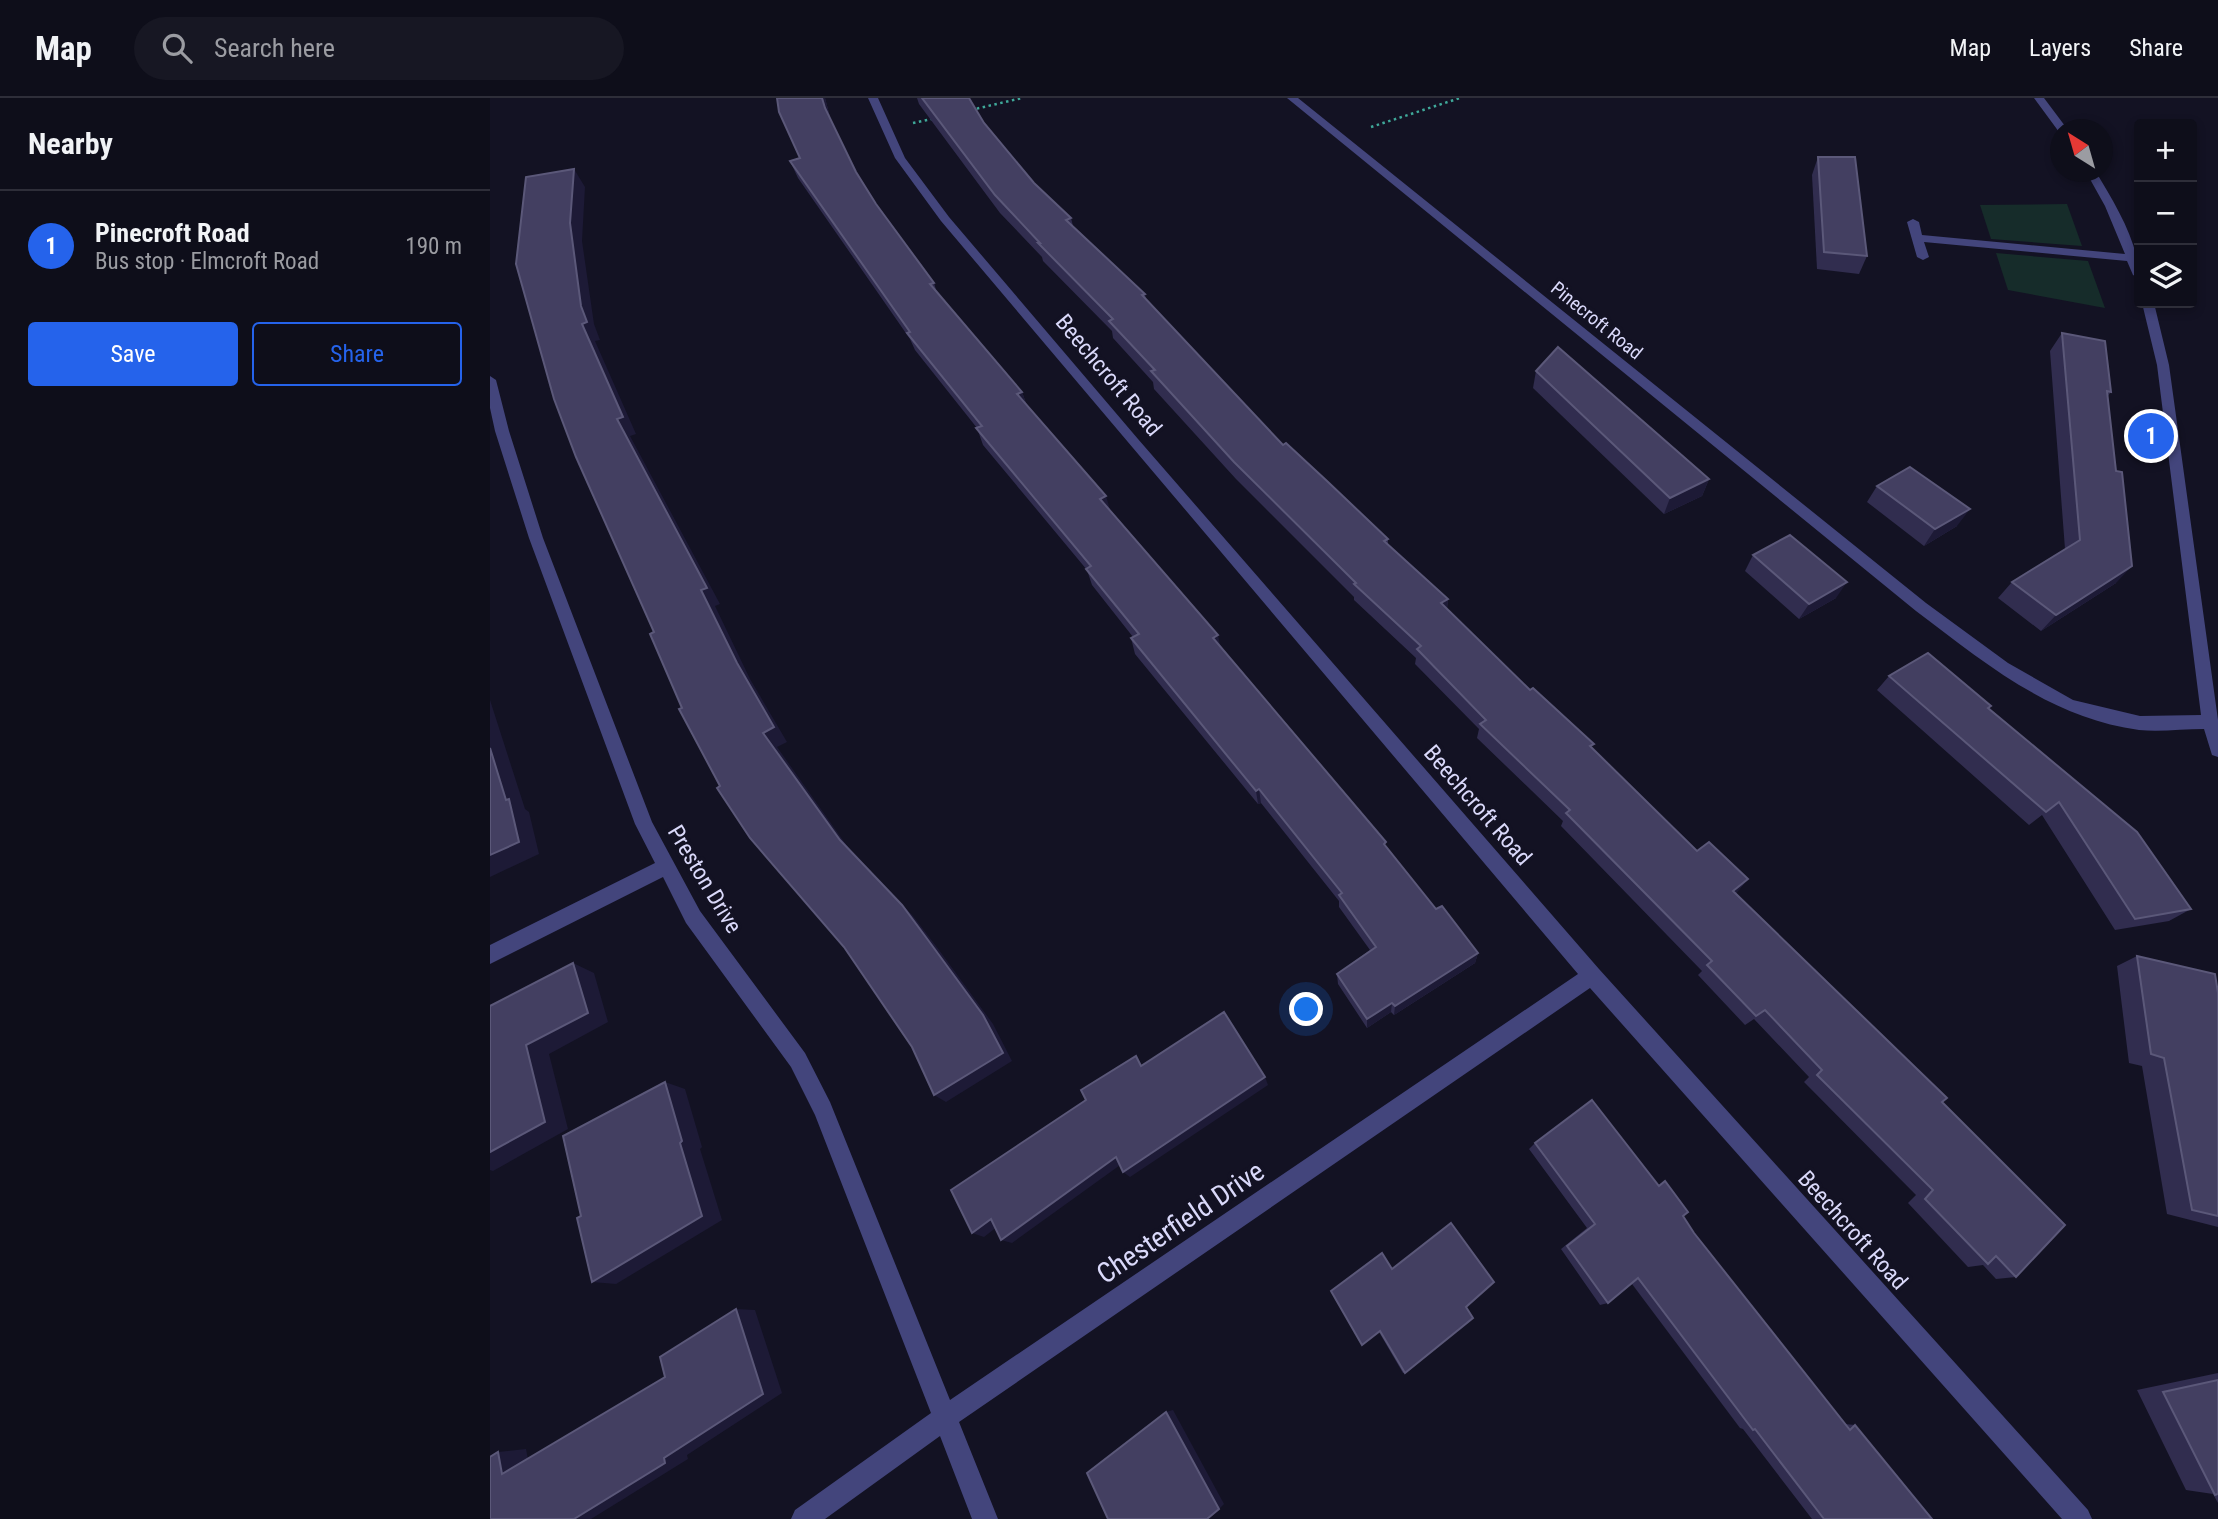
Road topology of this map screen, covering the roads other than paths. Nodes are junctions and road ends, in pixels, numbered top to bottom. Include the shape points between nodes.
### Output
1 (873, 98) edge
2 (1292, 98) edge
3 (2039, 98) edge
4 (2055, 119) edge
5 (2096, 182) edge
6 (1913, 222) dead end
7 (1920, 238) junction
8 (1923, 257) dead end
9 (2134, 258) joint
10 (2149, 308) edge
11 (490, 380) edge
12 (2210, 723) junction
13 (2218, 750) edge
14 (664, 867) junction
15 (490, 954) edge
16 (1592, 976) junction
17 (943, 1419) junction
18 (804, 1519) edge
19 (985, 1519) edge
20 (2079, 1519) edge

1 - 16 street, Beechcroft Road via 900,158 944,219
2 - 12 street, Pinecroft Road via 1921,607 2002,667 2069,706 2140,723
3 - 4 street
5 - 9 street
6 - 7 street
7 - 8 street
7 - 9 street
10 - 12 street via 2163,365
11 - 14 street, Preston Drive via 536,538
12 - 13 street
14 - 15 street
14 - 17 street, Preston Drive via 693,917 798,1060 823,1109
16 - 17 street, Chesterfield Drive
16 - 20 street, Beechcroft Road
17 - 18 street, Chesterfield Drive
17 - 19 street, Preston Drive

